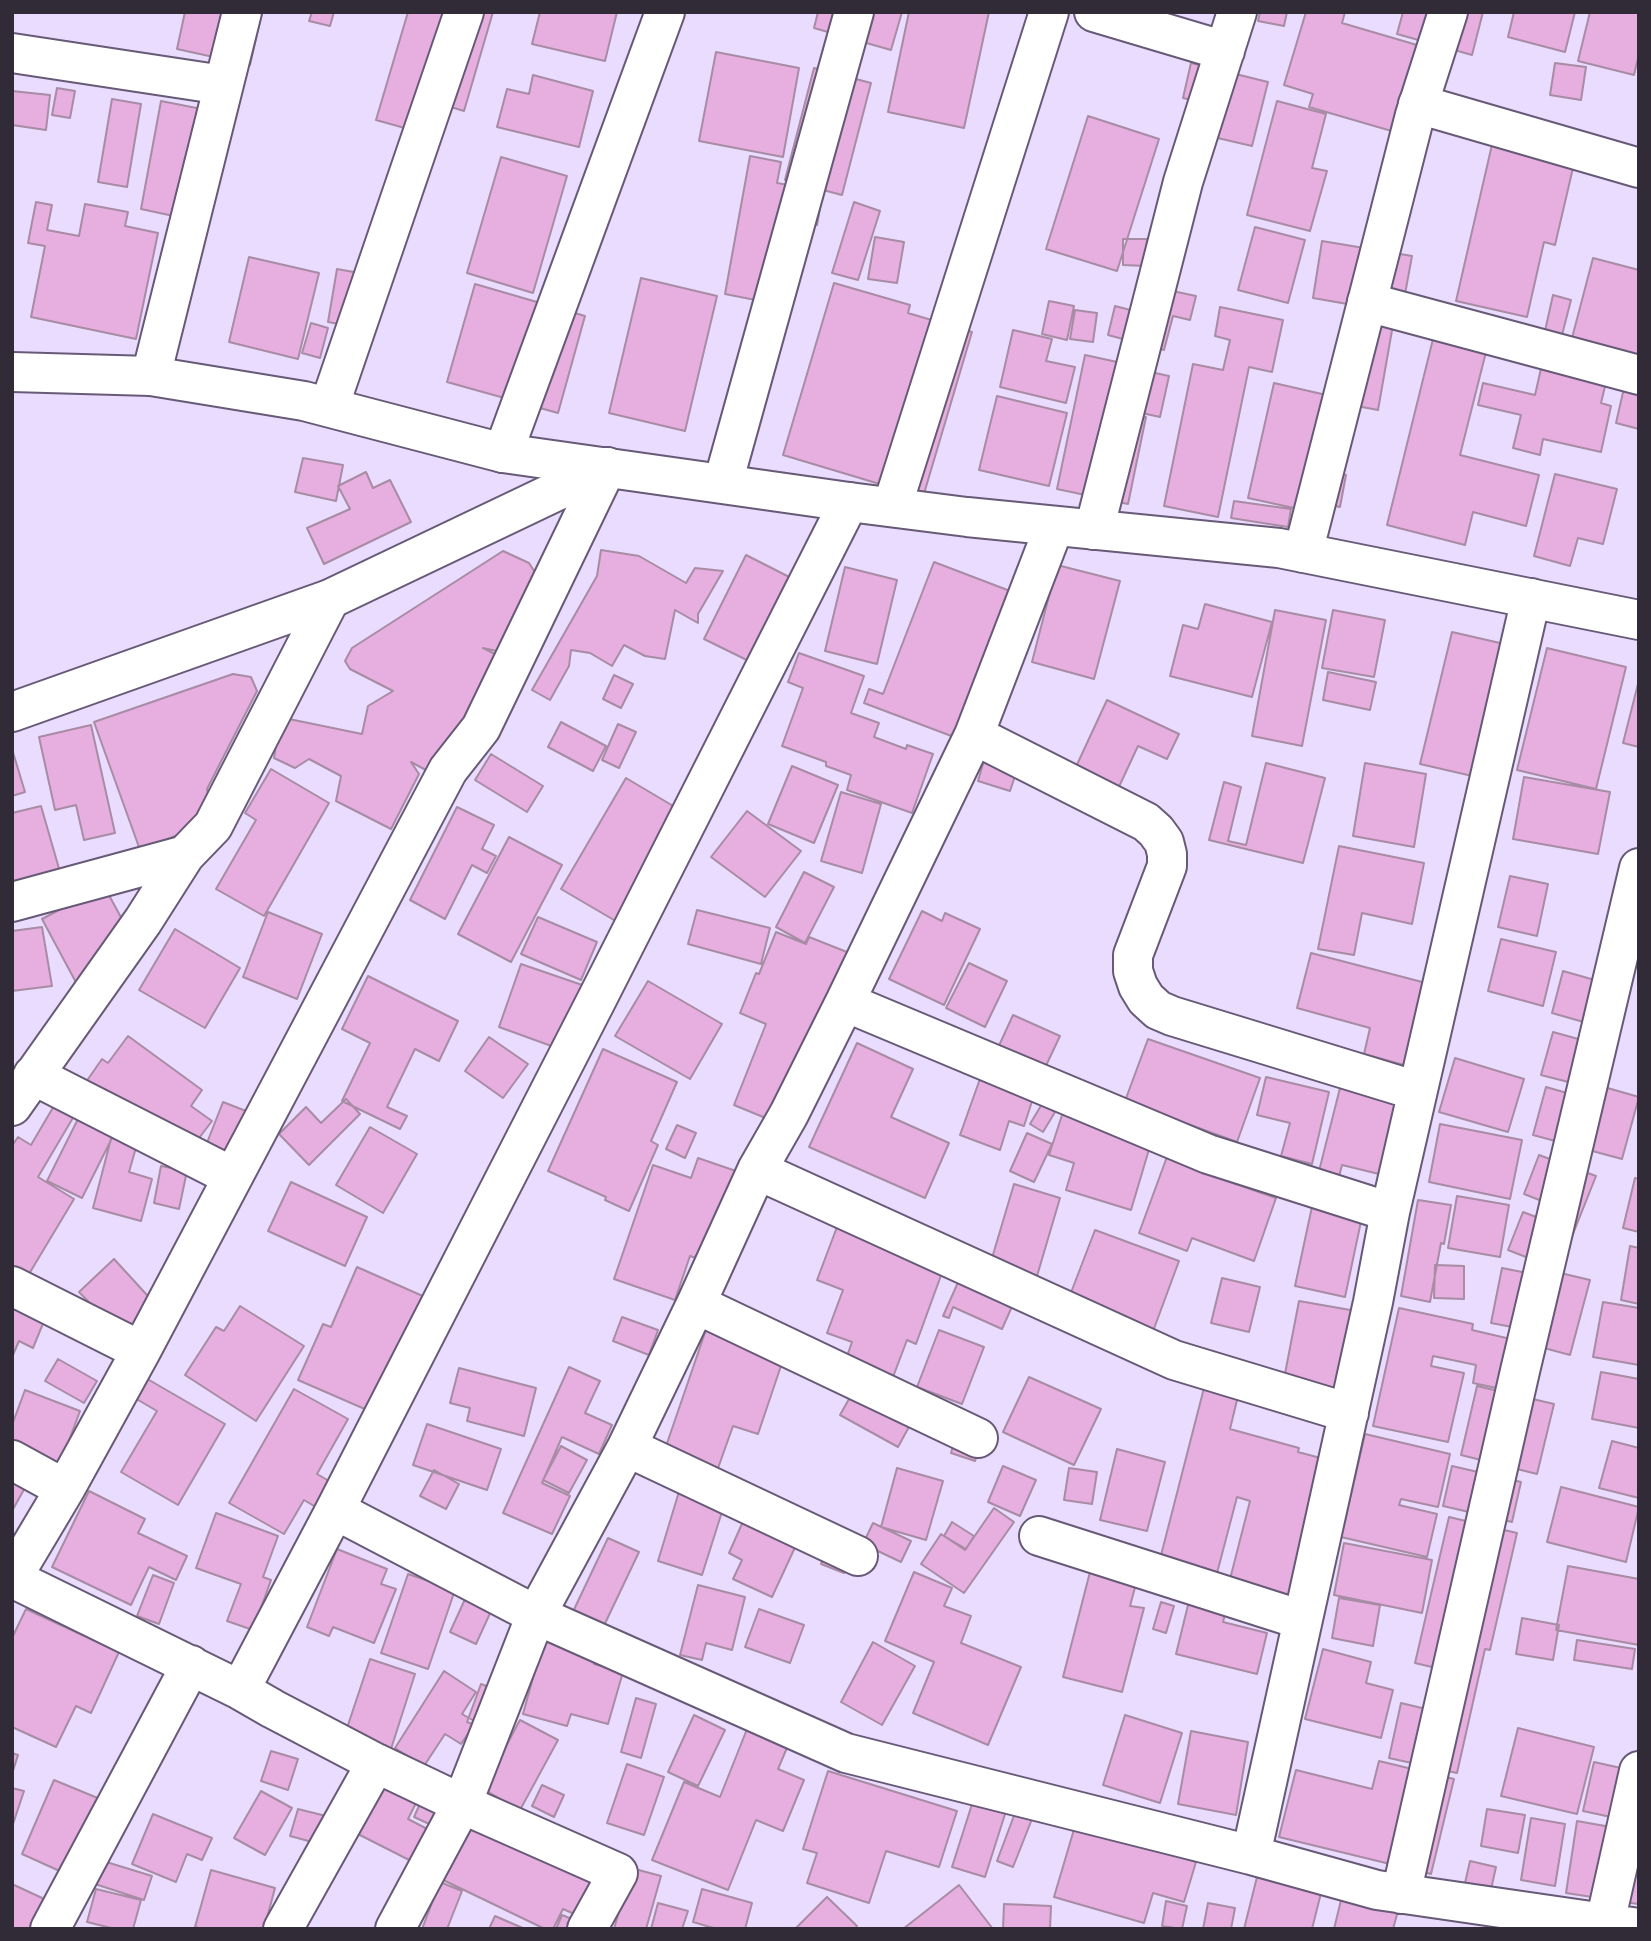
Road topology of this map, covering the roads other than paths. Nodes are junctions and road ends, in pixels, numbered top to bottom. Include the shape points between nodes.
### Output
1 (242, 12) edge
2 (464, 12) edge
3 (664, 12) edge
4 (854, 12) edge
5 (1049, 12) edge
6 (1094, 12) edge
7 (1237, 12) edge
8 (1448, 12) edge
9 (1225, 51) junction
10 (12, 53) edge
11 (223, 85) junction
12 (1418, 104) junction
13 (1639, 168) edge
14 (1367, 302) junction
15 (12, 372) edge
16 (1639, 375) edge
17 (151, 376) junction
18 (329, 407) junction
19 (503, 453) junction
20 (607, 467) junction
21 (723, 483) junction
22 (849, 502) junction
23 (892, 507) junction
24 (1054, 527) junction
25 (1094, 530) junction
26 (1303, 554) junction
27 (1531, 598) junction
28 (330, 599) junction
29 (1639, 620) edge
30 (12, 712) edge
31 (974, 735) junction
32 (185, 855) junction
33 (1639, 868) edge
34 (12, 902) edge
35 (845, 1002) junction
36 (23, 1090) edge
37 (1417, 1091) junction
38 (757, 1170) junction
39 (233, 1177) junction
40 (1390, 1212) junction
41 (12, 1286) edge
42 (696, 1304) junction
43 (141, 1351) junction
44 (1349, 1413) junction
45 (978, 1438) dead end
46 (627, 1447) junction
47 (12, 1461) edge
48 (65, 1489) junction
49 (335, 1510) junction
50 (1039, 1536) dead end
51 (858, 1556) dead end
52 (12, 1578) edge
53 (536, 1615) junction
54 (1302, 1620) junction
55 (191, 1665) junction
56 (240, 1690) junction
57 (376, 1763) junction
58 (1639, 1771) edge
59 (462, 1804) junction
60 (1251, 1855) junction
61 (1401, 1894) junction
62 (1622, 1926) edge
63 (50, 1929) edge
64 (283, 1929) edge
65 (395, 1929) edge
66 (587, 1929) edge

1 - 11 street
2 - 18 street
3 - 19 street
4 - 21 street
5 - 23 street
6 - 9 street
7 - 9 street
8 - 12 street
9 - 25 street via 1183,182
10 - 11 street
11 - 17 street
12 - 13 street
12 - 14 street
14 - 16 street
14 - 26 street
15 - 17 street
17 - 18 street
18 - 19 street
19 - 20 street
20 - 21 street
20 - 28 street
20 - 39 street via 481,727 448,770
21 - 22 street
22 - 23 street
22 - 49 street
23 - 24 street
24 - 25 street
24 - 31 street
25 - 26 street
26 - 27 street
27 - 29 street
27 - 37 street
28 - 30 street
28 - 32 street via 213,826
31 - 35 street
31 - 37 street via 1146,822 1164,842 1167,866 1133,956 1138,986 1158,1010
32 - 34 street
32 - 36 street
33 - 61 street
35 - 38 street
35 - 40 street via 1208,1154
36 - 39 street
37 - 40 street
38 - 42 street
38 - 44 street via 1174,1360
39 - 43 street
40 - 44 street
41 - 43 street
42 - 45 street
42 - 46 street
43 - 48 street
44 - 54 street
46 - 51 street
46 - 53 street
47 - 48 street
48 - 52 street
49 - 53 street
49 - 56 street
50 - 54 street
52 - 55 street
53 - 59 street
53 - 60 street via 846,1753
54 - 60 street
55 - 56 street
55 - 63 street
56 - 57 street
57 - 59 street
57 - 64 street
58 - 62 street
59 - 65 street
59 - 66 street via 618,1873
60 - 61 street
61 - 62 street

